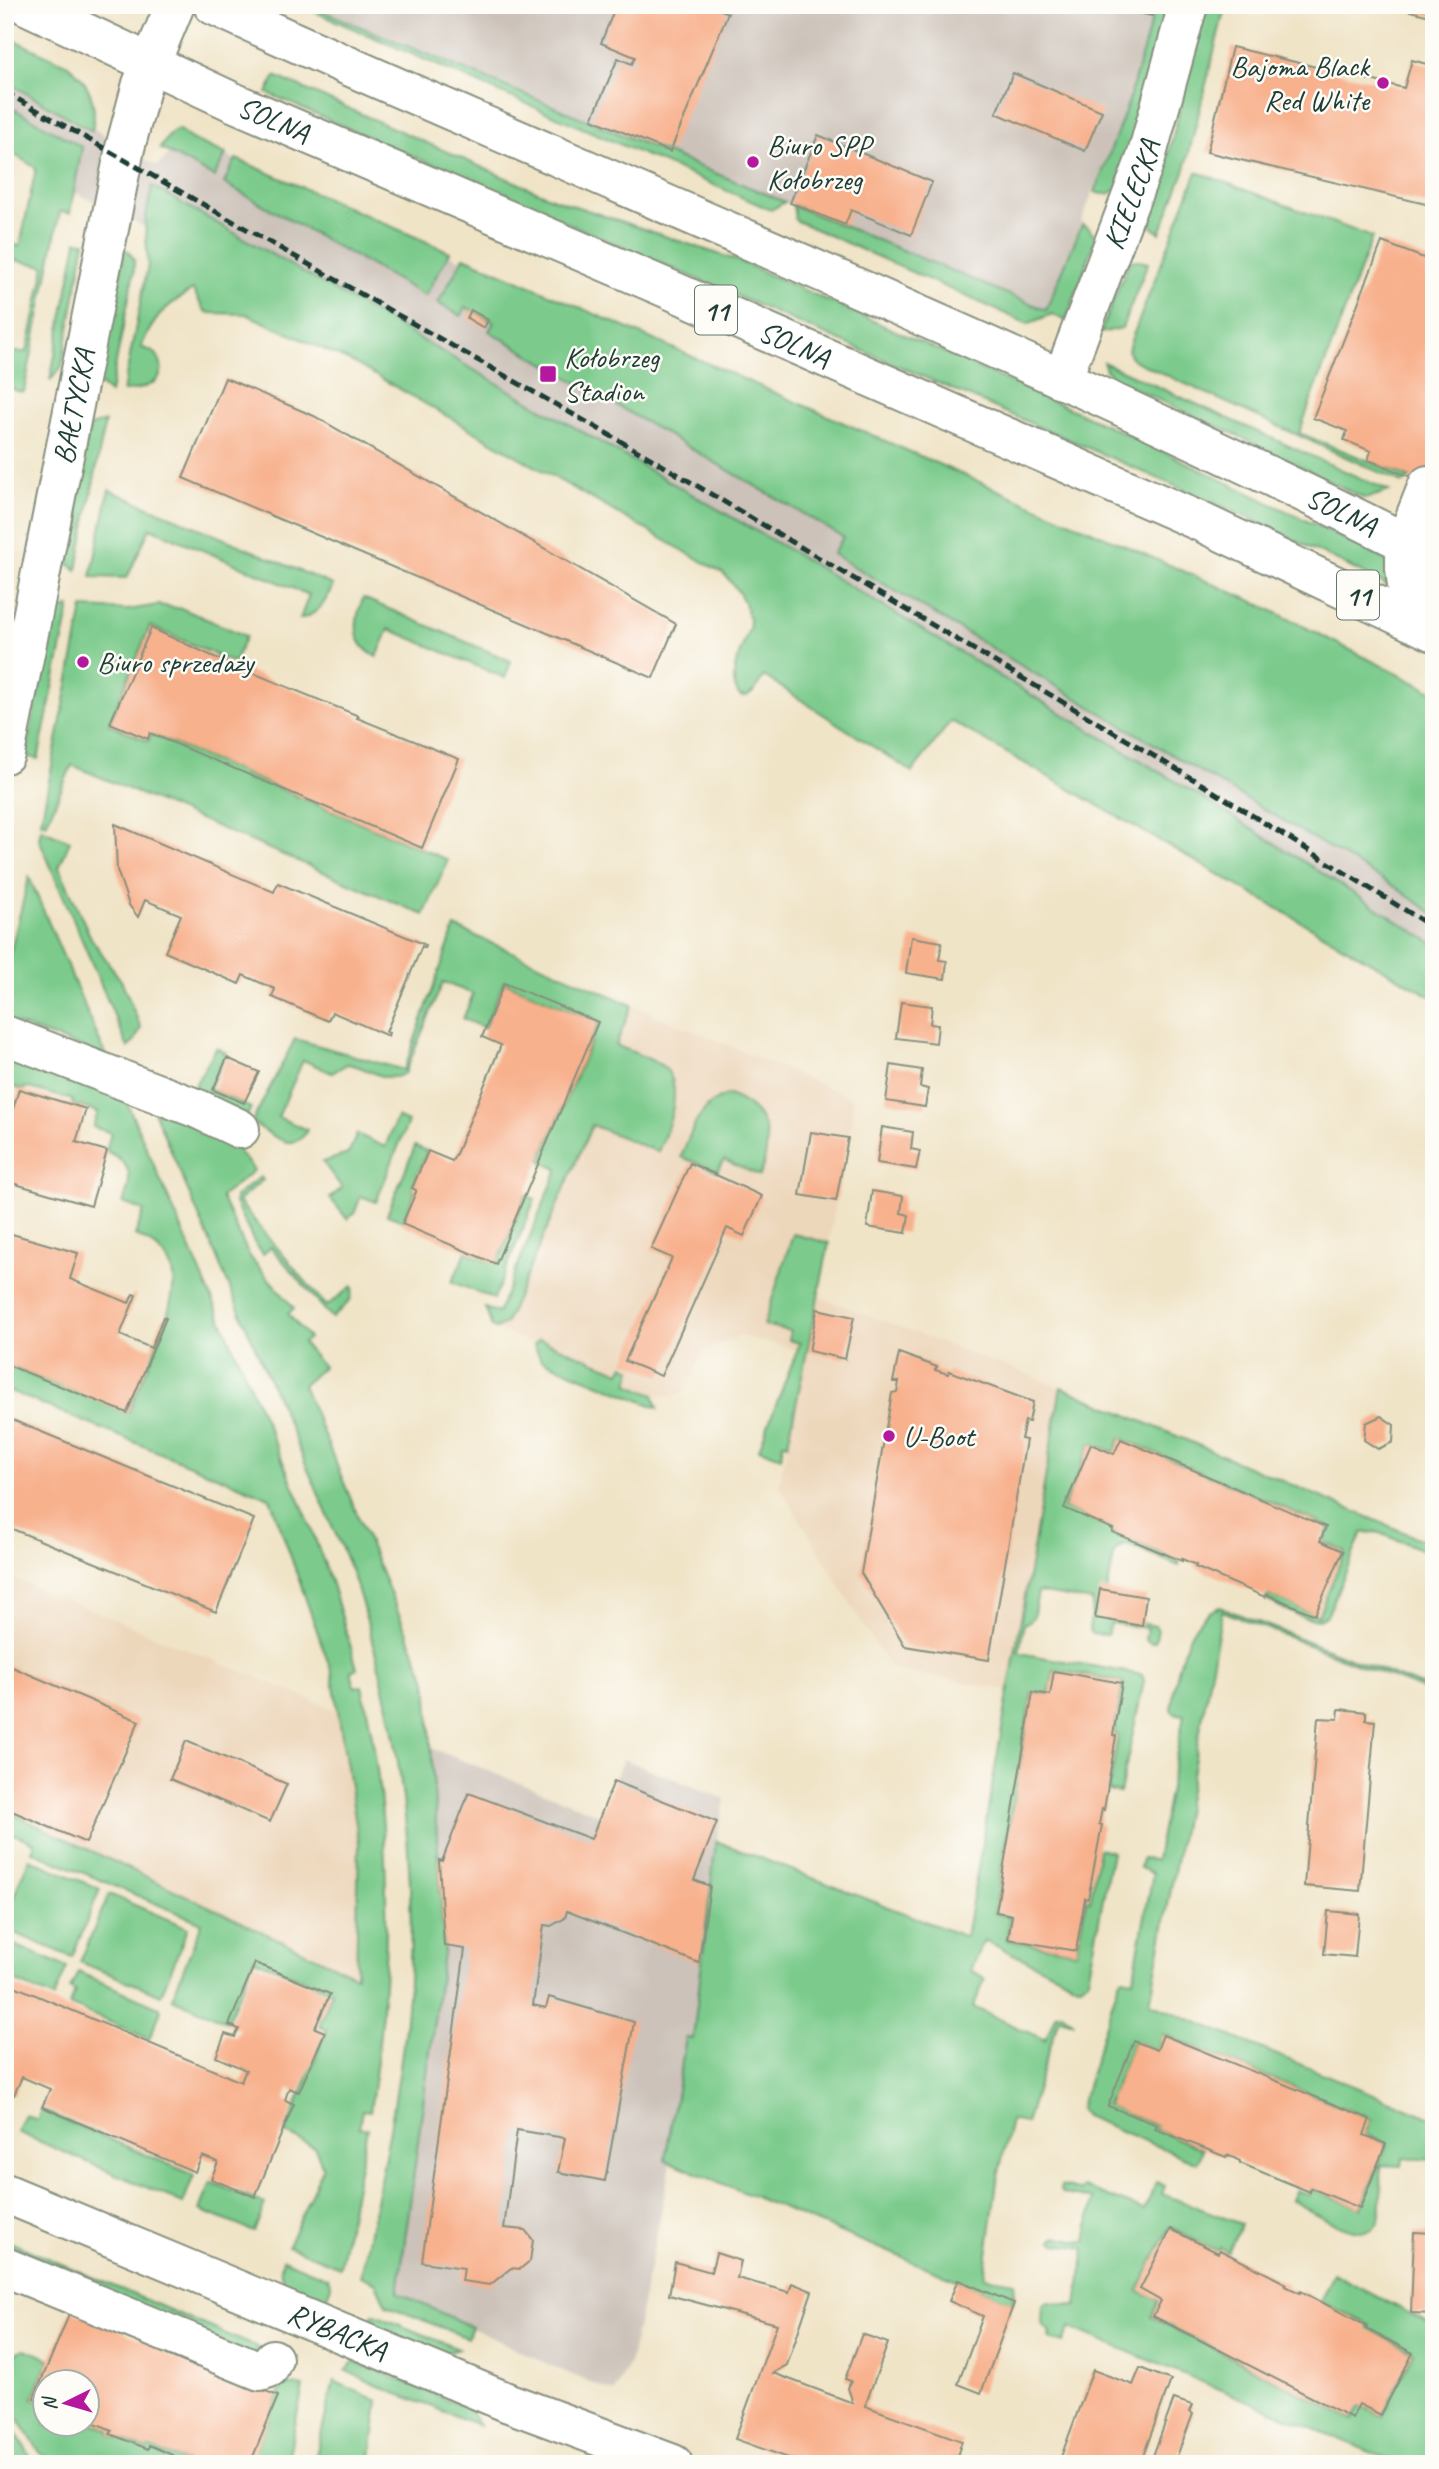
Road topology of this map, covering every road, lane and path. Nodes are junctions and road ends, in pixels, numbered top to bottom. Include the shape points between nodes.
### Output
1 (26, 5) edge
2 (175, 5) edge
3 (213, 5) edge
4 (1188, 5) edge
5 (150, 64) junction
6 (1062, 380) junction
7 (1427, 485) dead end
8 (1420, 550) edge
9 (1423, 626) edge
10 (5, 754) edge
11 (5, 1035) edge
12 (240, 1129) dead end
13 (5, 2193) edge
14 (5, 2267) edge
15 (273, 2359) dead end
16 (673, 2464) edge

1 - 5 main road, SOLNA / 11
2 - 5 main road
3 - 6 main road, SOLNA / 11
4 - 6 main road, KIELECKA via 1146,158
5 - 9 main road, SOLNA / 11 via 1201,522
5 - 10 main road, BAŁTYCKA via 125,148
6 - 8 main road, SOLNA / 11
7 - 8 main road
8 - 9 main road via 1405,568
11 - 12 main road
13 - 16 main road, RYBACKA via 496,2398
14 - 15 main road via 260,2371 269,2368

